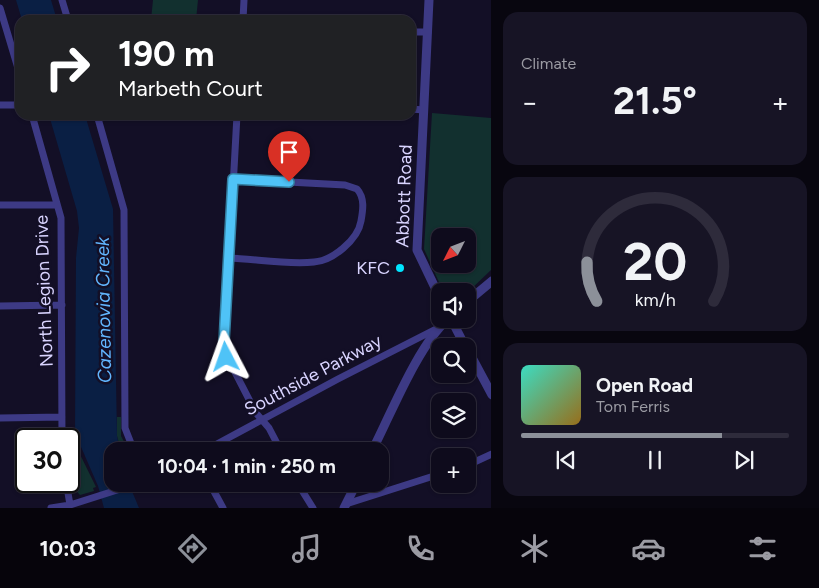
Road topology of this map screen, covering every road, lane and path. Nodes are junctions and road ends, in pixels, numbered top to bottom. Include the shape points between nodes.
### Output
1 (62, 0) edge
2 (244, 0) edge
3 (429, 0) edge
4 (0, 8) edge
5 (66, 15) edge
6 (243, 15) edge
7 (416, 32) edge
8 (428, 32) junction
9 (15, 58) edge
10 (0, 105) edge
11 (15, 105) edge
12 (416, 110) edge
13 (424, 110) junction
14 (33, 120) edge
15 (98, 120) edge
16 (237, 120) edge
17 (233, 179) junction
18 (0, 205) edge
19 (57, 205) junction
20 (229, 258) junction
21 (491, 281) edge
22 (433, 283) edge
23 (476, 294) edge
24 (62, 305) junction
25 (0, 306) edge
26 (438, 328) joint
27 (476, 365) edge
28 (491, 393) edge
29 (62, 417) junction
30 (0, 418) edge
31 (262, 421) junction
32 (62, 428) edge
33 (130, 442) edge
34 (221, 442) edge
35 (276, 442) edge
36 (377, 442) edge
37 (491, 454) edge
38 (476, 461) edge
39 (431, 477) edge
40 (112, 492) edge
41 (214, 492) edge
42 (303, 492) edge
43 (352, 492) edge
44 (68, 493) edge
45 (70, 505) junction
46 (345, 506) edge
47 (50, 508) edge
48 (223, 508) edge
49 (313, 508) edge

1 - 5 street
2 - 6 street
3 - 8 street, Abbott Road
4 - 9 street
7 - 8 street
8 - 13 street, Abbott Road
10 - 11 street
12 - 13 street
13 - 22 street, Abbott Road via 417,250
14 - 19 street, North Legion Drive
15 - 33 street via 123,202 125,428
16 - 17 street
17 - 20 street
17 - 20 street via 346,185 357,188 363,201 361,223 354,238 346,247 316,262
18 - 19 street
19 - 24 street, North Legion Drive via 61,218
20 - 31 street via 224,351
21 - 23 street
24 - 25 street
24 - 29 street, North Legion Drive
26 - 31 street, Southside Parkway
26 - 36 street via 420,356
27 - 28 street
29 - 30 street
29 - 32 street, North Legion Drive
31 - 34 street, Southside Parkway
31 - 35 street
37 - 38 street
39 - 46 street
40 - 45 street
41 - 48 street
42 - 49 street
43 - 46 street
44 - 45 street
45 - 47 street

